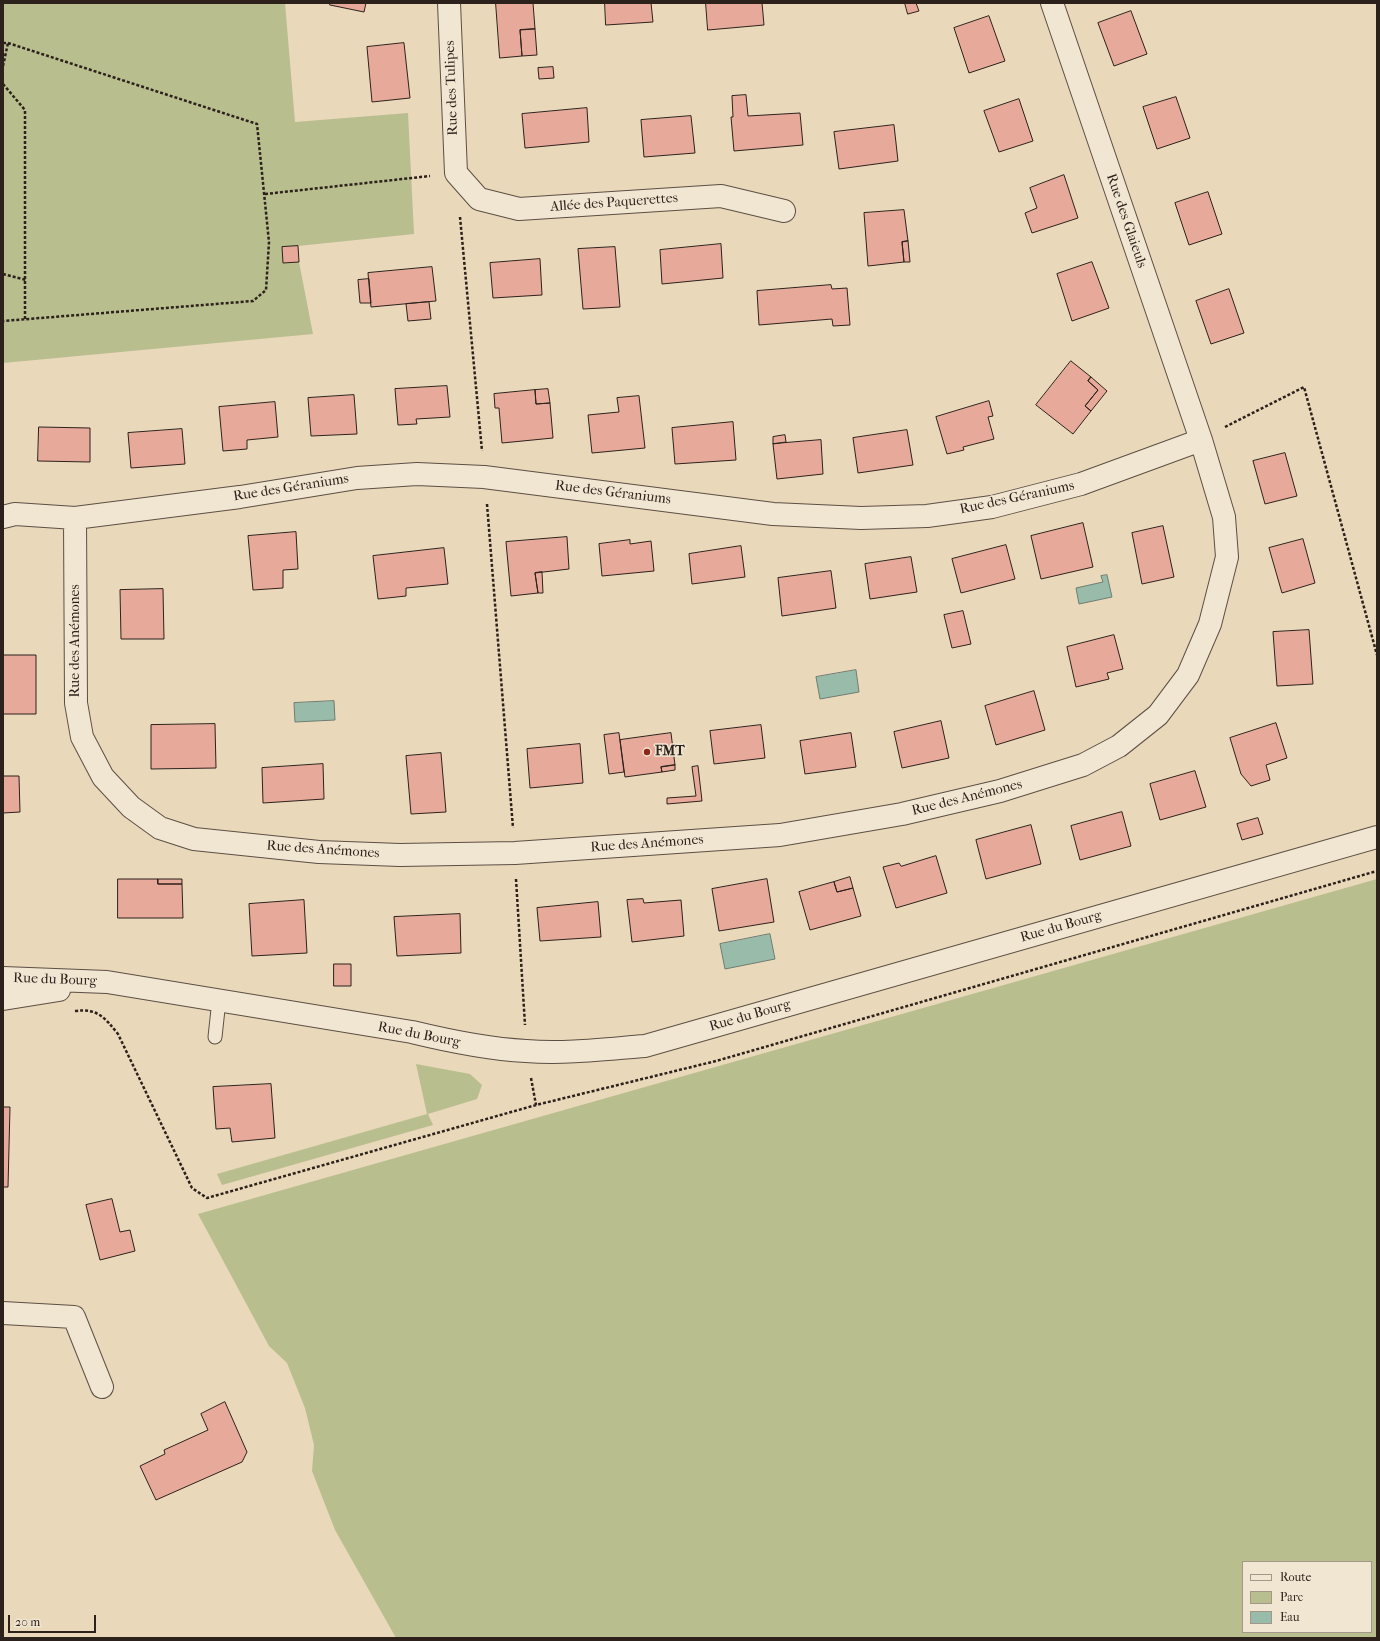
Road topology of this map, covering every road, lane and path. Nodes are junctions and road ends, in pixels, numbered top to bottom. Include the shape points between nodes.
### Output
1 (449, 3) edge
2 (1052, 3) edge
3 (3, 43) edge
4 (8, 43) junction
5 (3, 66) edge
6 (3, 84) edge
7 (456, 173) junction
8 (265, 194) junction
9 (784, 211) dead end
10 (3, 274) edge
11 (26, 280) junction
12 (25, 319) junction
13 (3, 321) edge
14 (1201, 440) junction
15 (484, 477) junction
16 (7, 514) edge
17 (75, 518) junction
18 (1377, 655) edge
19 (1377, 837) edge
20 (515, 853) junction
21 (3, 978) edge
22 (107, 982) junction
23 (3, 999) edge
24 (219, 1000) junction
25 (215, 1037) dead end
26 (527, 1051) junction
27 (536, 1105) dead end
28 (3, 1313) edge
29 (102, 1387) dead end

1 - 7 street, Rue des Tulipes
2 - 14 street, Rue des Glaieuls
3 - 4 path
4 - 5 path
4 - 8 path via 257,124
6 - 11 path via 25,110
7 - 8 path
7 - 9 street, Allée des Paquerettes via 479,199 519,209 721,196
7 - 15 path
8 - 12 path via 269,242 266,290 253,301
10 - 11 path
11 - 12 path
12 - 13 path
14 - 15 street, Rue des Géraniums via 1081,484 992,507 926,516 861,518 773,514
14 - 18 path via 1304,386
14 - 20 street, Rue des Anémones via 1224,517 1227,557 1210,624 1188,675 1158,715 1119,746 1083,765 1000,791 902,814 780,835
15 - 17 street, Rue des Géraniums via 417,474 357,478 240,497
15 - 20 path
16 - 17 street, Rue des Géraniums
17 - 20 street, Rue des Anémones via 76,703 82,737 103,777 132,807 160,828 194,839 319,852 400,855
19 - 26 street, Rue du Bourg via 645,1046
20 - 26 path
21 - 22 street, Rue du Bourg
22 - 23 street, Rue du Bourg
22 - 24 street, Rue du Bourg
24 - 25 lane
24 - 26 street, Rue du Bourg via 412,1032 454,1042
26 - 27 path
28 - 29 street via 74,1317

